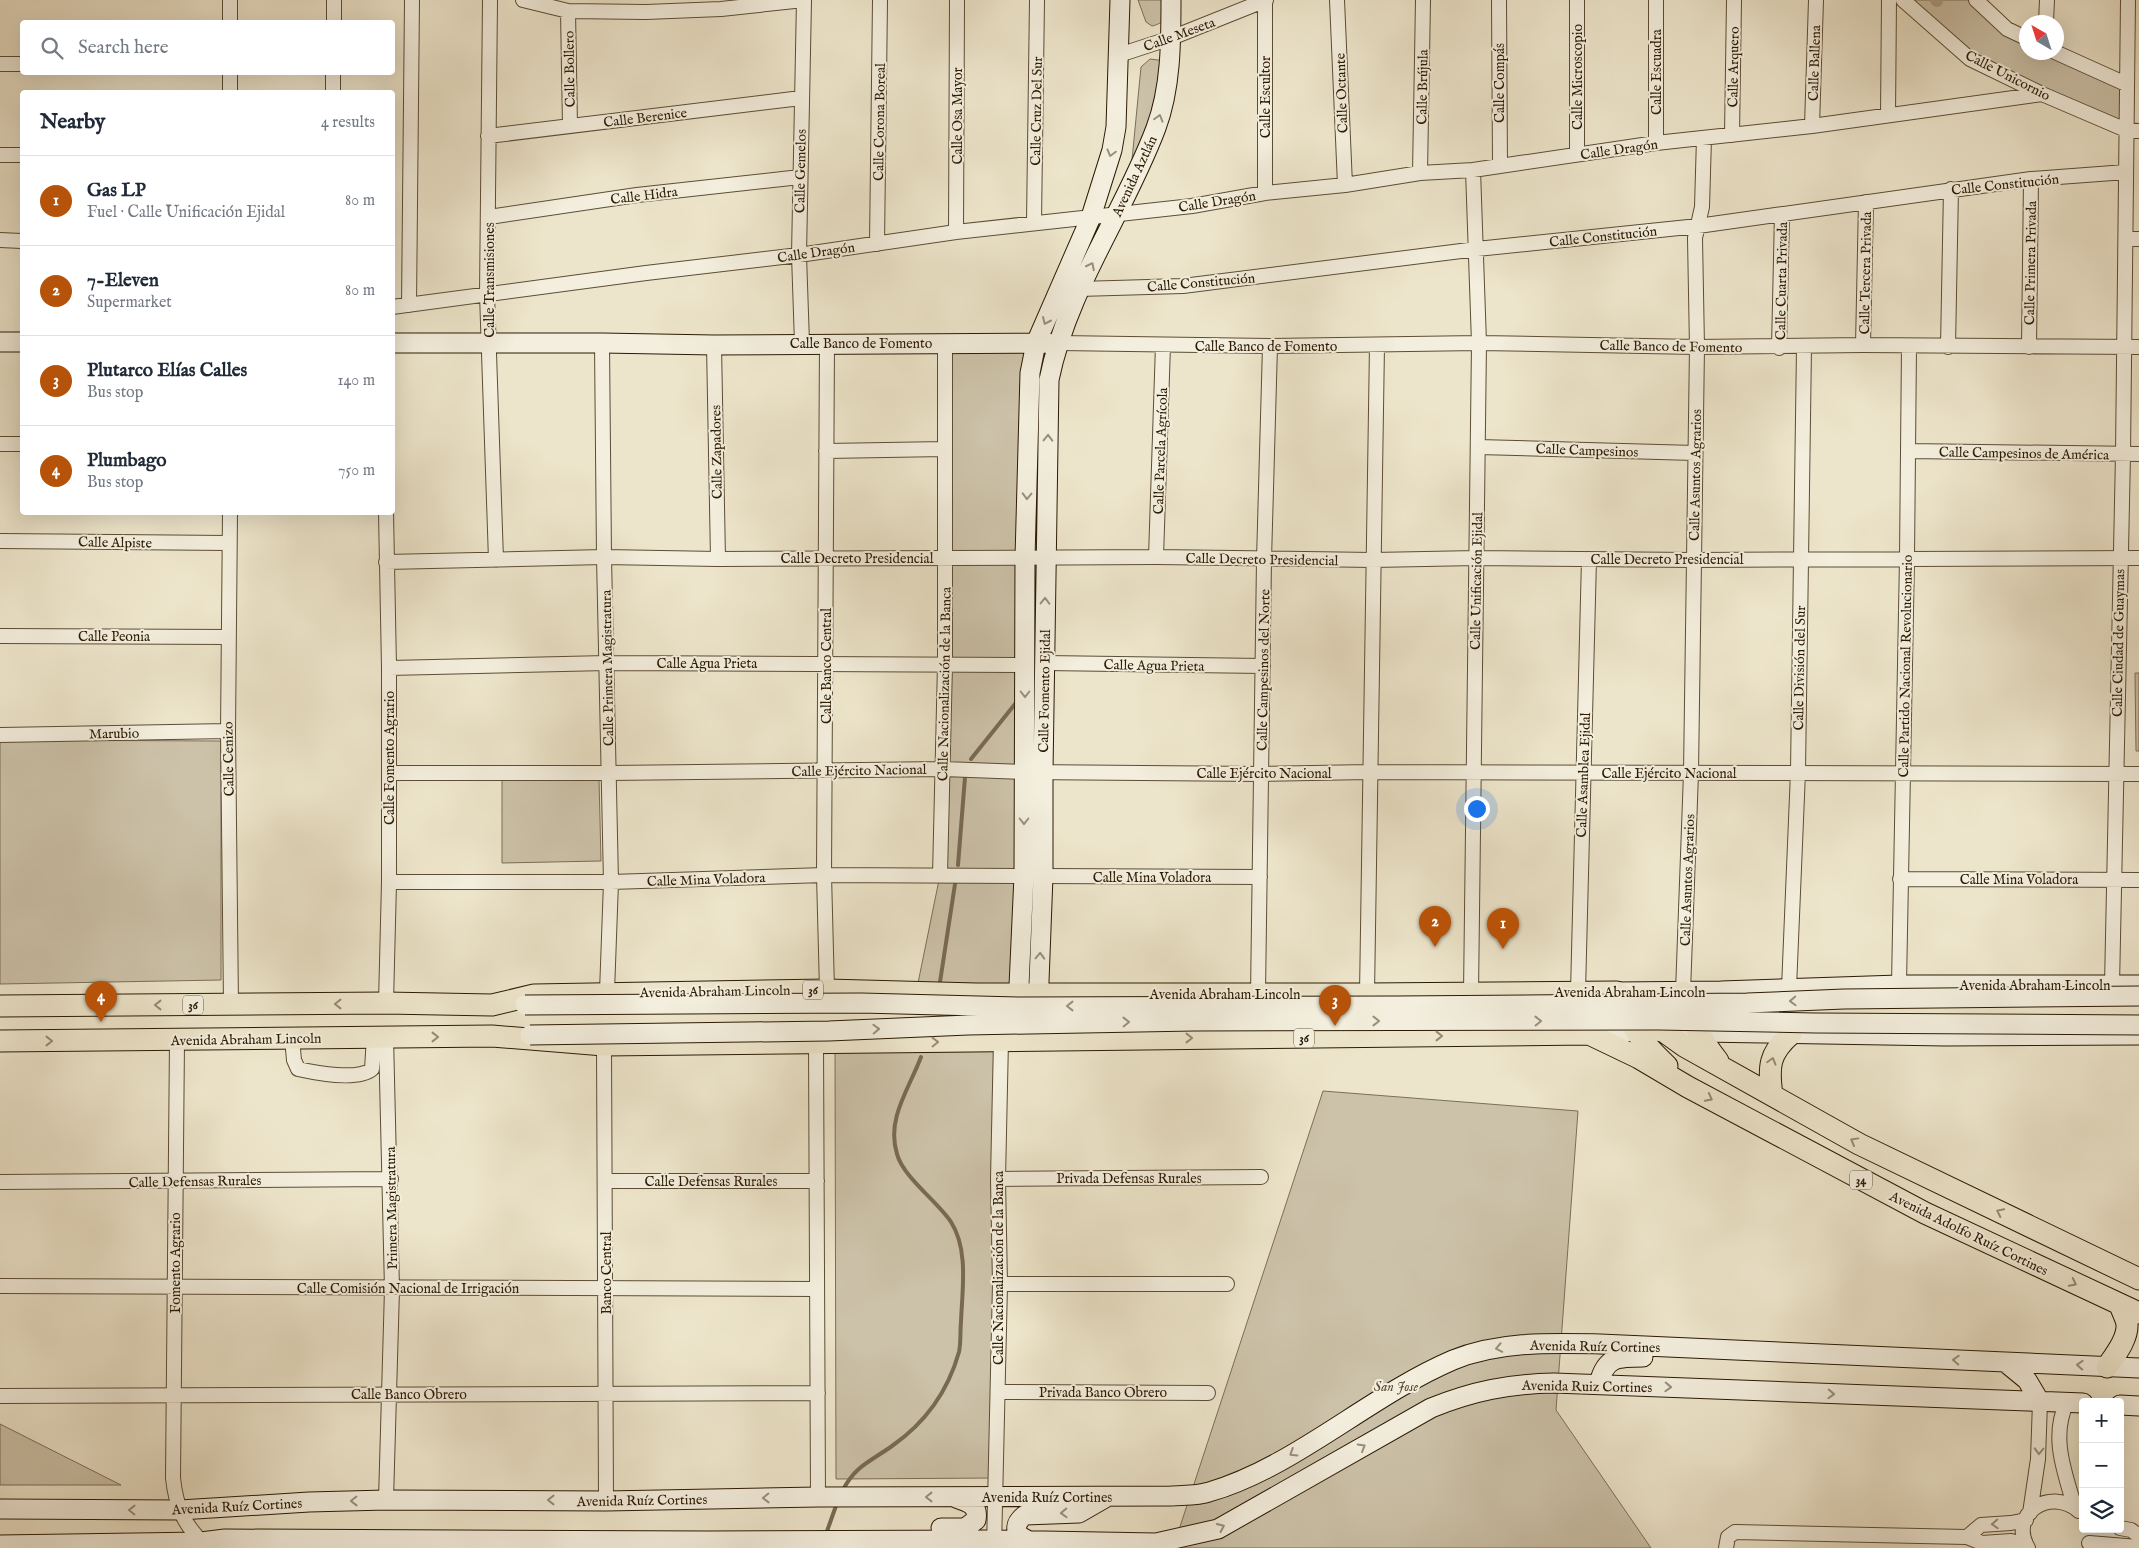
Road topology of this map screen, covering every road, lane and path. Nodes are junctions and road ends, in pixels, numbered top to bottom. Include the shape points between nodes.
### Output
1 (230, 0) edge
2 (334, 0) edge
3 (412, 0) edge
4 (490, 0) edge
5 (523, 0) edge
6 (804, 0) edge
7 (880, 0) edge
8 (956, 0) edge
9 (1037, 0) edge
10 (1120, 0) edge
11 (1170, 0) edge
12 (1266, 0) edge
13 (1337, 0) edge
14 (1423, 0) edge
15 (1499, 0) edge
16 (1577, 0) edge
17 (1656, 0) edge
18 (1734, 0) edge
19 (1816, 0) edge
20 (1889, 0) edge
21 (1903, 0) edge
22 (1976, 0) edge
23 (2047, 0) edge
24 (2128, 0) edge
25 (1249, 4) edge
26 (646, 6) edge
27 (568, 11) junction
28 (2046, 15) edge
29 (230, 20) edge
30 (334, 20) edge
31 (2019, 35) edge
32 (1171, 38) junction
33 (1119, 55) junction
34 (2064, 56) edge
35 (0, 64) edge
36 (20, 64) edge
37 (230, 75) edge
38 (333, 75) edge
39 (2126, 84) junction
40 (230, 90) edge
41 (333, 90) edge
42 (2042, 94) junction
43 (801, 98) junction
44 (1888, 115) junction
45 (570, 126) junction
46 (1812, 126) junction
47 (2132, 131) edge
48 (1732, 135) junction
49 (488, 136) junction
50 (1704, 138) junction
51 (1656, 143) junction
52 (1577, 154) junction
53 (0, 155) edge
54 (20, 155) edge
55 (1500, 166) junction
56 (1473, 170) junction
57 (2126, 172) junction
58 (1420, 173) junction
59 (800, 176) junction
60 (2031, 179) junction
61 (1345, 186) junction
62 (1951, 189) junction
63 (1265, 193) junction
64 (1866, 202) junction
65 (1118, 213) junction
66 (1782, 214) junction
67 (489, 217) junction
68 (1091, 217) junction
69 (1034, 222) junction
70 (1698, 226) junction
71 (956, 232) junction
72 (2133, 238) edge
73 (0, 240) edge
74 (20, 241) edge
75 (877, 244) junction
76 (1476, 249) junction
77 (799, 255) junction
78 (1079, 289) junction
79 (487, 294) junction
80 (409, 305) junction
81 (395, 307) edge
82 (0, 342) edge
83 (20, 342) edge
84 (395, 343) edge
85 (602, 343) junction
86 (802, 343) junction
87 (827, 343) junction
88 (945, 343) junction
89 (1036, 343) junction
90 (1059, 343) junction
91 (1479, 343) junction
92 (488, 344) junction
93 (714, 345) junction
94 (1163, 345) junction
95 (1377, 345) junction
96 (1863, 345) junction
97 (1270, 346) junction
98 (1909, 346) junction
99 (1948, 346) junction
100 (1697, 347) junction
101 (1804, 347) junction
102 (2029, 347) junction
103 (2124, 347) junction
104 (2139, 347) edge
105 (1779, 348) junction
106 (0, 444) edge
107 (20, 444) edge
108 (1478, 447) junction
109 (945, 449) junction
110 (826, 451) junction
111 (1909, 452) junction
112 (1695, 453) junction
113 (2123, 454) junction
114 (2139, 454) edge
115 (230, 515) edge
116 (386, 515) edge
117 (0, 540) edge
118 (229, 543) junction
119 (604, 557) junction
120 (945, 557) junction
121 (1156, 557) junction
122 (2120, 557) junction
123 (827, 558) junction
124 (1026, 558) junction
125 (1046, 558) junction
126 (1477, 558) junction
127 (1907, 558) junction
128 (2139, 558) edge
129 (718, 559) junction
130 (1589, 559) junction
131 (496, 560) junction
132 (1264, 560) junction
133 (1373, 560) junction
134 (1693, 560) junction
135 (1800, 560) junction
136 (386, 562) junction
137 (0, 636) edge
138 (228, 636) junction
139 (607, 663) junction
140 (826, 663) junction
141 (1045, 663) junction
142 (945, 664) junction
143 (1025, 665) junction
144 (1263, 666) junction
145 (389, 668) junction
146 (228, 731) junction
147 (0, 735) edge
148 (943, 769) junction
149 (825, 770) junction
150 (1034, 772) junction
151 (1369, 772) junction
152 (1475, 772) junction
153 (1798, 772) junction
154 (389, 773) junction
155 (609, 773) junction
156 (1583, 773) junction
157 (1692, 773) junction
158 (1261, 774) junction
159 (1904, 774) junction
160 (2116, 774) junction
161 (2139, 774) edge
162 (824, 875) junction
163 (940, 875) junction
164 (1024, 876) junction
165 (1044, 876) junction
166 (1260, 877) junction
167 (1900, 879) junction
168 (2114, 880) junction
169 (2139, 880) edge
170 (389, 882) junction
171 (611, 882) junction
172 (1899, 985) junction
173 (2139, 985) edge
174 (2112, 986) junction
175 (1789, 988) junction
176 (827, 990) junction
177 (1756, 990) junction
178 (607, 992) junction
179 (1578, 992) junction
180 (1683, 992) junction
181 (1029, 993) junction
182 (1471, 993) junction
183 (976, 994) junction
184 (1258, 994) junction
185 (1366, 994) junction
186 (1627, 994) junction
187 (2139, 996) edge
188 (386, 1004) junction
189 (231, 1005) junction
190 (492, 1005) junction
191 (0, 1006) edge
192 (2139, 1025) edge
193 (1636, 1032) junction
194 (1663, 1032) junction
195 (1697, 1032) junction
196 (1758, 1032) junction
197 (1590, 1034) junction
198 (1791, 1034) junction
199 (2139, 1035) edge
200 (492, 1036) junction
201 (380, 1037) junction
202 (292, 1038) junction
203 (177, 1040) junction
204 (1019, 1040) junction
205 (0, 1041) edge
206 (975, 1042) junction
207 (816, 1043) junction
208 (604, 1045) junction
209 (1724, 1069) junction
210 (1688, 1087) junction
211 (1772, 1095) junction
212 (1261, 1177) dead end
213 (391, 1178) junction
214 (998, 1179) junction
215 (176, 1181) junction
216 (605, 1181) junction
217 (817, 1181) junction
218 (0, 1182) edge
219 (1988, 1242) junction
220 (2116, 1267) junction
221 (2139, 1279) edge
222 (1000, 1284) junction
223 (1227, 1284) dead end
224 (0, 1286) edge
225 (175, 1287) junction
226 (606, 1288) junction
227 (392, 1289) junction
228 (816, 1289) junction
229 (2130, 1309) edge
230 (1785, 1352) junction
231 (2005, 1362) junction
232 (2107, 1366) junction
233 (2139, 1368) edge
234 (1599, 1384) junction
235 (998, 1392) junction
236 (818, 1393) junction
237 (1208, 1393) dead end
238 (174, 1394) junction
239 (390, 1394) junction
240 (607, 1395) junction
241 (0, 1396) edge
242 (2040, 1402) junction
243 (2075, 1403) edge
244 (2124, 1405) edge
245 (2139, 1406) edge
246 (2058, 1427) junction
247 (1108, 1496) junction
248 (818, 1497) junction
249 (954, 1497) junction
250 (995, 1497) junction
251 (386, 1500) junction
252 (606, 1501) junction
253 (0, 1509) edge
254 (180, 1510) junction
255 (2079, 1511) edge
256 (2028, 1516) junction
257 (2124, 1529) edge
258 (2139, 1536) edge
259 (852, 1540) junction
260 (1961, 1540) edge
261 (2088, 1540) edge
262 (1029, 1541) junction
263 (1727, 1543) edge
264 (258, 1544) edge
265 (994, 1544) edge
266 (0, 1545) edge
267 (204, 1545) edge
268 (2027, 1547) edge
269 (2139, 1547) edge

1 - 29 street
2 - 30 street
3 - 80 street
4 - 49 street, Calle Transmisiones
5 - 27 street
6 - 26 street via 721,9
6 - 43 street, Calle Gemelos
7 - 75 street, Calle Corona Boreal
8 - 71 street, Calle Osa Mayor
9 - 69 street, Calle Cruz Del Sur
10 - 33 main road, Avenida Aztlán
11 - 32 main road, Avenida Aztlán
12 - 25 street, Calle Meseta
12 - 63 street, Calle Escultor
13 - 61 street, Calle Octante
14 - 58 street, Calle Brújula
15 - 55 street, Calle Compás
16 - 52 street, Calle Microscopio
17 - 51 street, Calle Escuadra
18 - 48 street, Calle Arquero
19 - 46 street, Calle Ballena
20 - 44 street
21 - 42 street, Calle Unicornio via 1970,59
22 - 31 street via 2007,29
23 - 28 street
24 - 39 street, Calle Ciudad de Guaymas
25 - 32 street, Calle Meseta
26 - 27 street
27 - 45 street, Calle Bollero
32 - 33 street, Calle Meseta
65 -> 32 main road, Avenida Aztlán via 1165,100
33 -> 68 main road, Avenida Aztlán via 1114,142
34 - 39 street
35 - 36 street
37 - 40 street
38 - 41 street
39 - 47 street, Calle Ciudad de Guaymas
42 - 44 street, Calle Dragón
42 - 47 street, Calle Unicornio
43 - 45 street, Calle Berenice
43 - 59 street, Calle Gemelos
44 - 46 street, Calle Dragón
45 - 49 street, Calle Berenice
46 - 48 street, Calle Dragón
47 - 57 street, Calle Ciudad de Guaymas
48 - 50 street, Calle Dragón
49 - 67 street, Calle Transmisiones
50 - 51 street, Calle Dragón
50 - 70 street, Calle Asuntos Agrarios
51 - 52 street, Calle Dragón
52 - 55 street, Calle Dragón
53 - 54 street
55 - 56 street, Calle Dragón
56 - 58 street, Calle Dragón
56 - 76 street, Calle Unificación Ejidal
57 - 60 street, Calle Constitución
57 - 72 street, Calle Ciudad de Guaymas
58 - 61 street, Calle Dragón
59 - 67 street, Calle Hidra
59 - 77 street, Calle Gemelos
60 - 62 street, Calle Constitución
60 - 102 street, Calle Primera Privada
61 - 63 street, Calle Dragón
62 - 64 street, Calle Constitución
62 - 99 street
63 - 65 street, Calle Dragón via 1192,206
64 - 66 street, Calle Constitución
64 - 96 street, Calle Tercera Privada
65 - 68 street, Calle Dragón
78 -> 65 main road, Avenida Aztlán
66 - 70 street, Calle Constitución
66 - 105 street, Calle Cuarta Privada
67 - 79 street, Calle Transmisiones
68 - 69 street, Calle Dragón
68 -> 89 main road, Avenida Aztlán
69 - 71 street, Calle Dragón
70 - 76 street, Calle Constitución
70 - 100 street, Calle Asuntos Agrarios via 1695,238
71 - 75 street, Calle Dragón
72 - 103 street, Calle Ciudad de Guaymas
73 - 74 street
75 - 77 street, Calle Dragón
76 - 78 street, Calle Constitución via 1183,286
76 - 91 street, Calle Unificación Ejidal
77 - 79 street, Calle Dragón
77 - 86 street, Calle Gemelos
78 - 90 main road, Avenida Aztlán
79 - 80 street, Calle Dragón
79 - 92 street, Calle Transmisiones
80 - 81 street, Calle Dragón
82 - 83 main road
84 - 92 main road, Calle Banco de Fomento
85 - 92 main road, Calle Banco de Fomento
85 - 93 main road, Calle Banco de Fomento
85 - 119 street, Calle Primera Magistratura
86 - 87 main road, Calle Banco de Fomento
86 - 93 main road, Calle Banco de Fomento
87 - 88 main road, Calle Banco de Fomento
87 - 110 street, Calle Banco Central
88 - 89 main road, Calle Banco de Fomento
88 - 109 street, Calle Nacionalización de la Banca
89 - 90 main road, Calle Banco de Fomento
89 -> 124 main road, Calle Fomento Ejidal via 1030,373
90 - 94 street, Calle Banco de Fomento
125 -> 90 main road, Calle Fomento Ejidal via 1049,380
91 - 95 street, Calle Banco de Fomento
91 - 100 street, Calle Banco de Fomento
91 - 108 street, Calle Unificación Ejidal
92 - 131 street, Calle Transmisiones
93 - 129 street, Calle Zapadores
94 - 97 street, Calle Banco de Fomento
94 - 121 street, Calle Parcela Agrícola
95 - 97 street, Calle Banco de Fomento
95 - 133 street
96 - 98 street, Calle Banco de Fomento
96 - 101 street, Calle Banco de Fomento
97 - 132 street, Calle Campesinos del Norte
98 - 99 street, Calle Banco de Fomento
98 - 111 street, Calle Partido Nacional Revolucionario
99 - 102 street, Calle Banco de Fomento
100 - 105 street, Calle Banco de Fomento
100 - 112 street, Calle Asuntos Agrarios
101 - 105 street, Calle Banco de Fomento
101 - 135 street, Calle División del Sur
102 - 103 street, Calle Banco de Fomento
103 - 104 street, Calle Banco de Fomento
103 - 113 street, Calle Ciudad de Guaymas
106 - 107 street
108 - 112 street, Calle Campesinos
108 - 126 street, Calle Unificación Ejidal
109 - 110 street
109 - 120 street, Calle Nacionalización de la Banca
110 - 123 street, Calle Banco Central
111 - 113 street, Calle Campesinos de América
111 - 127 street, Calle Partido Nacional Revolucionario
112 - 134 street, Calle Asuntos Agrarios
113 - 114 street, Calle Campesinos de América
113 - 122 street, Calle Ciudad de Guaymas
115 - 118 street, Calle Cenizo
116 - 136 street, Calle Fomento Agrario
117 - 118 street, Calle Alpiste
118 - 138 street, Calle Cenizo
119 - 129 street, Calle Decreto Presidencial
119 - 131 street, Calle Decreto Presidencial
119 - 139 street, Calle Primera Magistratura
120 - 123 street, Calle Decreto Presidencial
120 - 124 street, Calle Decreto Presidencial
120 - 142 street, Calle Nacionalización de la Banca
121 - 125 street, Calle Decreto Presidencial
121 - 132 street, Calle Decreto Presidencial
122 - 127 street, Calle Decreto Presidencial
122 - 128 street, Calle Decreto Presidencial
122 - 160 street, Calle Ciudad de Guaymas
123 - 129 street, Calle Decreto Presidencial
123 - 140 street, Calle Banco Central
124 - 125 street, Calle Decreto Presidencial
124 - 143 main road, Calle Fomento Ejidal
141 -> 125 main road, Calle Fomento Ejidal
126 - 130 street, Calle Decreto Presidencial
126 - 133 street, Calle Decreto Presidencial
126 - 152 street, Calle Unificación Ejidal
127 - 135 street, Calle Decreto Presidencial
127 - 159 street, Calle Partido Nacional Revolucionario
130 - 134 street, Calle Decreto Presidencial
130 - 156 street, Calle Asamblea Ejidal
131 - 136 street, Calle Decreto Presidencial
132 - 133 street, Calle Decreto Presidencial
132 - 144 street, Calle Campesinos del Norte
133 - 151 street
134 - 135 street, Calle Decreto Presidencial
134 - 157 street, Calle Asuntos Agrarios
135 - 153 street, Calle División del Sur
136 - 145 street, Calle Fomento Agrario
137 - 138 street, Calle Peonia
138 - 146 street, Calle Cenizo
139 - 140 street, Calle Agua Prieta
139 - 145 street, Calle Agua Prieta
139 - 155 street, Calle Primera Magistratura
140 - 142 street, Calle Agua Prieta
140 - 149 street, Calle Banco Central
141 - 144 street, Calle Agua Prieta
141 - 150 main road, Calle Fomento Ejidal
142 - 143 street, Calle Agua Prieta
142 - 148 street, Calle Nacionalización de la Banca
143 -> 150 main road, Calle Fomento Ejidal
144 - 158 street, Calle Campesinos del Norte
145 - 154 street, Calle Fomento Agrario
146 - 147 street, Marubio
146 - 189 street, Calle Cenizo
148 - 149 street, Calle Ejército Nacional
148 - 150 street, Calle Ejército Nacional
148 - 163 street, Calle Nacionalización de la Banca
149 - 155 street, Calle Ejército Nacional
149 - 162 street, Calle Banco Central
150 - 158 street, Calle Ejército Nacional
150 -> 164 main road, Calle Fomento Ejidal
150 - 165 main road, Calle Fomento Ejidal
151 - 152 street, Calle Ejército Nacional
151 - 158 street, Calle Ejército Nacional
151 - 185 street
152 - 156 street, Calle Ejército Nacional
152 - 182 street, Calle Unificación Ejidal
153 - 157 street, Calle Ejército Nacional
153 - 159 street, Calle Ejército Nacional
153 - 175 street, Calle División del Sur
154 - 155 street, Calle Ejército Nacional
154 - 170 street, Calle Fomento Agrario
155 - 171 street, Calle Primera Magistratura
156 - 157 street, Calle Ejército Nacional
156 - 179 street, Calle Asamblea Ejidal
157 - 180 street, Calle Asuntos Agrarios
158 - 166 street, Calle Campesinos del Norte
159 - 160 street, Calle Ejército Nacional
159 - 167 street, Calle Partido Nacional Revolucionario
160 - 161 street, Calle Ejército Nacional
160 - 168 street, Calle Ciudad de Guaymas
162 - 163 street, Calle Mina Voladora
162 - 171 street, Calle Mina Voladora
162 - 176 street, Calle Banco Central
163 - 164 street, Calle Mina Voladora
164 - 181 main road, Calle Fomento Ejidal
165 - 166 street, Calle Mina Voladora
181 -> 165 main road, Calle Fomento Ejidal
166 - 184 street, Calle Campesinos del Norte
167 - 168 street, Calle Mina Voladora
167 - 172 street, Calle Partido Nacional Revolucionario
168 - 169 street, Calle Mina Voladora
168 - 174 street, Calle Ciudad de Guaymas
170 - 171 street, Calle Mina Voladora
170 - 188 street, Calle Fomento Agrario
171 - 178 street, Calle Primera Magistratura
172 - 174 main road, Avenida Abraham Lincoln / 36
172 - 175 main road, Avenida Abraham Lincoln / 36
173 - 174 main road, Avenida Abraham Lincoln / 36
175 - 177 main road, Avenida Abraham Lincoln / 36
176 - 178 main road, Avenida Abraham Lincoln / 36
176 - 183 main road, Avenida Abraham Lincoln / 36
177 - 180 main road, Avenida Abraham Lincoln / 36
177 - 196 main road via 1745,1000 1742,1008
178 - 190 main road, Avenida Abraham Lincoln / 36 via 534,995
179 - 182 main road, Avenida Abraham Lincoln / 36
179 - 186 main road, Avenida Abraham Lincoln / 36
180 - 186 main road, Avenida Abraham Lincoln / 36
180 - 195 main road
181 - 183 main road, Avenida Abraham Lincoln / 36
181 - 184 main road, Avenida Abraham Lincoln / 36
181 - 204 main road, Calle Fomento Ejidal
182 - 185 main road, Avenida Abraham Lincoln / 36
183 - 206 main road via 983,999 990,1015
184 - 185 main road, Avenida Abraham Lincoln / 36
186 - 193 main road via 1627,1010
186 - 194 main road, 34
187 -> 190 main road, 36, bridge via 1397,1006
188 -> 189 main road, 36
188 - 190 main road, 36
189 -> 191 main road, 36
200 -> 192 main road, Avenida Abraham Lincoln / 36, bridge via 1194,1022 1668,1020
193 - 194 main road, Avenida Abraham Lincoln / 36
193 - 197 main road, Avenida Abraham Lincoln / 36
193 - 210 main road
194 - 195 main road, Avenida Abraham Lincoln / 36
194 - 209 main road, 34
195 - 196 main road, Avenida Abraham Lincoln / 36
195 - 209 main road
196 - 198 main road, Avenida Abraham Lincoln / 36
204 -> 197 main road, Avenida Abraham Lincoln / 36
197 - 210 main road, Avenida Adolfo Ruíz Cortines / 34
198 - 199 main road, Avenida Abraham Lincoln / 36
211 -> 198 main road via 1771,1060
201 -> 200 main road, Avenida Abraham Lincoln / 36
200 - 208 main road, Avenida Abraham Lincoln / 36
201 - 202 main road, Avenida Abraham Lincoln / 36
201 - 202 street via 372,1069 367,1074 328,1075 298,1069
201 - 213 street, Primera Magistratura
202 - 203 main road, Avenida Abraham Lincoln / 36
205 -> 203 main road, Avenida Abraham Lincoln / 36
203 - 215 street, Fomento Agrario
204 - 206 main road, Avenida Abraham Lincoln / 36
204 - 214 street, Calle Nacionalización de la Banca
207 -> 206 main road, Avenida Abraham Lincoln / 36
207 - 208 main road, Avenida Abraham Lincoln / 36
207 - 217 street
208 - 216 street, Banco Central
209 - 211 main road, 34
210 -> 219 main road, Avenida Adolfo Ruíz Cortines / 34 via 1926,1213
220 -> 211 main road, 34 via 1859,1144
212 - 214 street, Privada Defensas Rurales
213 - 215 street, Calle Defensas Rurales
213 - 227 street, Primera Magistratura
214 - 222 street, Calle Nacionalización de la Banca
215 - 218 street, Calle Defensas Rurales
215 - 225 street, Fomento Agrario
216 - 217 street, Calle Defensas Rurales
216 - 226 street, Banco Central
217 - 228 street
219 - 220 main road via 2004,1230 2069,1258
219 -> 229 main road, Avenida Adolfo Ruíz Cortines / 34
220 - 221 main road, 34
222 - 223 street
222 - 235 street, Calle Nacionalización de la Banca
224 - 225 street, Calle Comisión Nacional de Irrigación
225 - 227 street, Calle Comisión Nacional de Irrigación
225 - 238 street, Fomento Agrario
226 - 227 street, Calle Comisión Nacional de Irrigación
226 - 228 street, Calle Comisión Nacional de Irrigación
226 - 240 street, Banco Central
227 - 239 street, Primera Magistratura
228 - 236 street
229 - 232 main road via 2125,1335
231 -> 230 main road, Avenida Ruíz Cortines
230 - 234 main road via 1757,1360 1624,1357 1613,1360 1603,1369
230 -> 247 main road, Avenida Ruíz Cortines via 1549,1343 1486,1351 1454,1360 1419,1377 1245,1479 1207,1493
232 -> 231 main road, Avenida Ruíz Cortines
231 - 242 main road via 2026,1380
232 - 233 main road, Avenida Ruíz Cortines
234 -> 242 main road, Avenida Ruiz Cortines
262 -> 234 main road, Avenida Ruiz Cortines via 1139,1544 1174,1540 1218,1529 1431,1408 1460,1396 1525,1384
235 - 237 street, Privada Banco Obrero
235 - 250 street, Calle Nacionalización de la Banca
236 - 240 street, Calle Banco Obrero
236 - 248 street
238 - 239 street, Calle Banco Obrero
238 - 241 street, Calle Banco Obrero
238 - 254 street, Fomento Agrario via 174,1487
239 - 240 street, Calle Banco Obrero
239 - 251 street, Primera Magistratura
240 - 252 street, Banco Central
242 - 243 main road
242 - 246 street
242 -> 256 street via 2038,1459
243 - 246 street via 2061,1414
244 - 245 main road
246 - 255 street via 2061,1460
247 - 250 main road, Avenida Ruíz Cortines
247 -> 262 main road via 1078,1512 1025,1515 1020,1518 1016,1529 1018,1535
249 -> 248 main road, Avenida Ruíz Cortines
248 -> 252 main road, Avenida Ruíz Cortines
249 - 250 main road, Avenida Ruíz Cortines
249 - 259 main road via 975,1507 976,1520 965,1528 890,1529
250 - 265 street, Calle Nacionalización de la Banca
252 -> 251 main road, Avenida Ruíz Cortines
251 -> 254 main road, Avenida Ruíz Cortines
254 -> 253 main road, Avenida Ruíz Cortines
254 - 267 street, Fomento Agrario via 189,1529
255 - 256 street via 2068,1503 2052,1500 2036,1507
256 -> 260 street via 2010,1523 1981,1525
256 - 268 street via 2023,1528
257 - 258 street
259 - 264 main road
259 - 265 main road
260 - 263 street via 1735,1532
260 - 268 street via 2011,1541
261 - 269 street
262 - 265 main road
264 - 267 main road via 225,1539
266 - 267 main road

